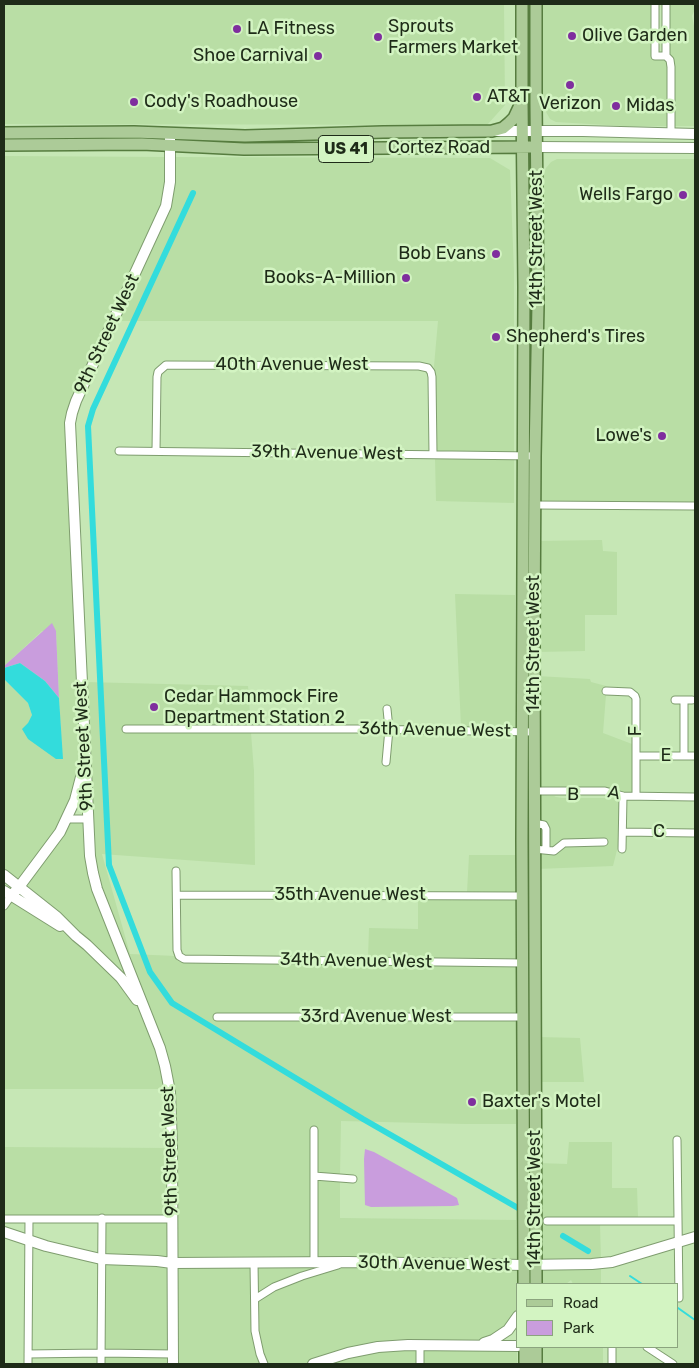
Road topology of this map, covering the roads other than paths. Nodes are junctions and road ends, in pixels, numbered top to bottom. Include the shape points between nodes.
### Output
1 (522, 4) edge
2 (536, 4) edge
3 (655, 4) edge
4 (666, 4) edge
5 (666, 56) junction
6 (522, 102) junction
7 (492, 131) junction
8 (522, 131) junction
9 (536, 131) junction
10 (4, 133) edge
11 (671, 134) junction
12 (695, 134) edge
13 (170, 139) junction
14 (4, 144) edge
15 (522, 147) junction
16 (536, 147) junction
17 (695, 148) edge
18 (524, 274) junction
19 (537, 335) junction
20 (119, 451) dead end
21 (156, 451) junction
22 (433, 454) junction
23 (529, 456) junction
24 (534, 505) junction
25 (695, 506) edge
26 (534, 540) junction
27 (523, 550) junction
28 (606, 691) dead end
29 (675, 700) dead end
30 (684, 700) junction
31 (692, 700) dead end
32 (387, 709) dead end
33 (126, 729) dead end
34 (390, 729) junction
35 (528, 732) junction
36 (84, 754) junction
37 (636, 756) junction
38 (684, 756) junction
39 (695, 756) edge
40 (386, 762) dead end
41 (534, 791) junction
42 (623, 796) junction
43 (636, 796) junction
44 (695, 797) edge
45 (67, 819) junction
46 (88, 820) junction
47 (623, 832) junction
48 (695, 833) edge
49 (604, 842) dead end
50 (622, 849) dead end
51 (540, 850) junction
52 (176, 871) dead end
53 (4, 875) edge
54 (19, 887) junction
55 (7, 894) edge
56 (177, 895) junction
57 (523, 896) junction
58 (4, 906) edge
59 (76, 936) junction
60 (529, 963) junction
61 (217, 1016) dead end
62 (529, 1017) junction
63 (151, 1025) junction
64 (314, 1130) dead end
65 (677, 1140) dead end
66 (314, 1176) junction
67 (353, 1179) dead end
68 (102, 1218) junction
69 (4, 1219) edge
70 (29, 1219) junction
71 (172, 1219) junction
72 (547, 1221) dead end
73 (678, 1221) junction
74 (4, 1232) edge
75 (695, 1237) edge
76 (29, 1241) junction
77 (679, 1243) junction
78 (101, 1259) junction
79 (314, 1262) junction
80 (348, 1262) junction
81 (172, 1263) junction
82 (254, 1263) junction
83 (530, 1265) junction
84 (524, 1283) edge
85 (536, 1283) edge
86 (679, 1298) dead end
87 (254, 1300) junction
88 (516, 1319) edge
89 (420, 1345) junction
90 (479, 1346) junction
91 (516, 1346) edge
92 (524, 1348) edge
93 (536, 1348) edge
94 (612, 1348) edge
95 (649, 1348) edge
96 (101, 1353) junction
97 (28, 1354) junction
98 (173, 1359) edge
99 (28, 1364) edge
100 (101, 1364) edge
101 (264, 1364) edge
102 (313, 1364) edge
103 (420, 1364) edge
104 (525, 1364) edge
105 (536, 1364) edge
106 (612, 1364) edge
107 (673, 1364) edge

1 - 6 main road, 14th Street West
2 - 9 main road, 14th Street West
3 - 5 street via 655,56
4 - 5 street
5 - 11 street via 671,67
6 - 7 main road, US 41 via 509,123
6 - 8 main road, 14th Street West
7 - 8 main road, Cortez Road
7 - 13 main road, Cortez Road / US 41
8 - 9 main road, Cortez Road
8 - 15 main road, 14th Street West
9 - 11 main road, Cortez Road
9 - 16 main road, 14th Street West
10 - 13 main road, Cortez Road / US 41 via 134,132
11 - 12 main road, Cortez Road
13 - 14 main road, Cortez Road / US 41
13 - 15 main road, Cortez Road / US 41 via 244,149
13 - 36 main road, 9th Street West via 170,182 166,206 76,401 70,424
15 - 16 main road, Cortez Road / US 41
15 - 18 main road, 14th Street West
16 - 17 main road, Cortez Road
16 - 19 main road, 14th Street West
18 - 19 main road via 532,281
18 - 23 main road, 14th Street West
19 - 23 main road, 14th Street West
20 - 21 street, 39th Avenue West
21 - 22 street, 39th Avenue West
21 - 22 street, 40th Avenue West via 156,384 158,372 166,365 419,366 428,368 433,384
22 - 23 street, 39th Avenue West
23 - 24 main road, 14th Street West
23 - 27 main road, 14th Street West
24 - 25 street
24 - 26 main road, 14th Street West
26 - 27 street
26 - 35 main road, 14th Street West
27 - 35 main road, 14th Street West
28 - 37 street, F via 630,692 635,696
29 - 30 street
30 - 31 street
30 - 38 street
32 - 34 street
33 - 34 street, 36th Avenue West
34 - 35 street, 36th Avenue West
34 - 40 street
35 - 41 main road, 14th Street West
35 - 57 main road, 14th Street West
36 - 45 main road via 78,789
36 - 46 main road, 9th Street West
37 - 38 street, E
37 - 43 street, F
38 - 39 street, E
41 - 42 street, A via 605,791
41 - 51 main road, 14th Street West via 534,823
42 - 43 street, A
42 - 47 street
43 - 44 street, A
45 - 46 street
45 - 54 main road
46 - 63 main road, 9th Street West via 90,856 97,889
47 - 48 street, C
47 - 50 street
49 - 51 street via 564,844 554,851
51 - 60 main road, 14th Street West
52 - 56 street
53 - 54 main road
54 - 55 main road
54 - 59 main road
55 - 58 street
55 - 59 main road
56 - 57 street, 35th Avenue West
56 - 60 street, 34th Avenue West via 177,950 184,959
57 - 60 main road, 14th Street West
59 - 63 main road via 121,978
60 - 62 main road, 14th Street West
61 - 62 street, 33rd Avenue West
62 - 83 main road, 14th Street West
63 - 71 main road, 9th Street West via 170,1092
64 - 66 street
65 - 73 street
66 - 67 street
66 - 79 street
68 - 70 street
68 - 71 street
68 - 78 street
69 - 70 street
70 - 76 street
71 - 81 main road, 9th Street West
72 - 73 street
73 - 77 street
74 - 76 main road, 30th Avenue West
75 - 77 main road, 30th Avenue West
76 - 78 main road, 30th Avenue West
76 - 97 street
77 - 83 main road, 30th Avenue West via 612,1262
77 - 86 street
78 - 81 main road, 30th Avenue West
78 - 96 street
79 - 80 main road, 30th Avenue West
79 - 82 main road, 30th Avenue West
80 - 83 main road, 30th Avenue West
80 - 87 street, 30th Avenue West via 274,1287
81 - 82 main road, 30th Avenue West
81 - 98 main road, 9th Street West
82 - 87 street
83 - 84 main road, 14th Street West
83 - 85 main road, 14th Street West
87 - 101 street via 256,1339
88 - 90 main road via 508,1330
89 - 90 main road
89 - 102 main road via 363,1350
89 - 103 street
90 - 91 main road
92 - 104 main road
93 - 105 main road
94 - 106 street
95 - 107 street
96 - 97 street
96 - 98 street
96 - 100 street
97 - 99 street

